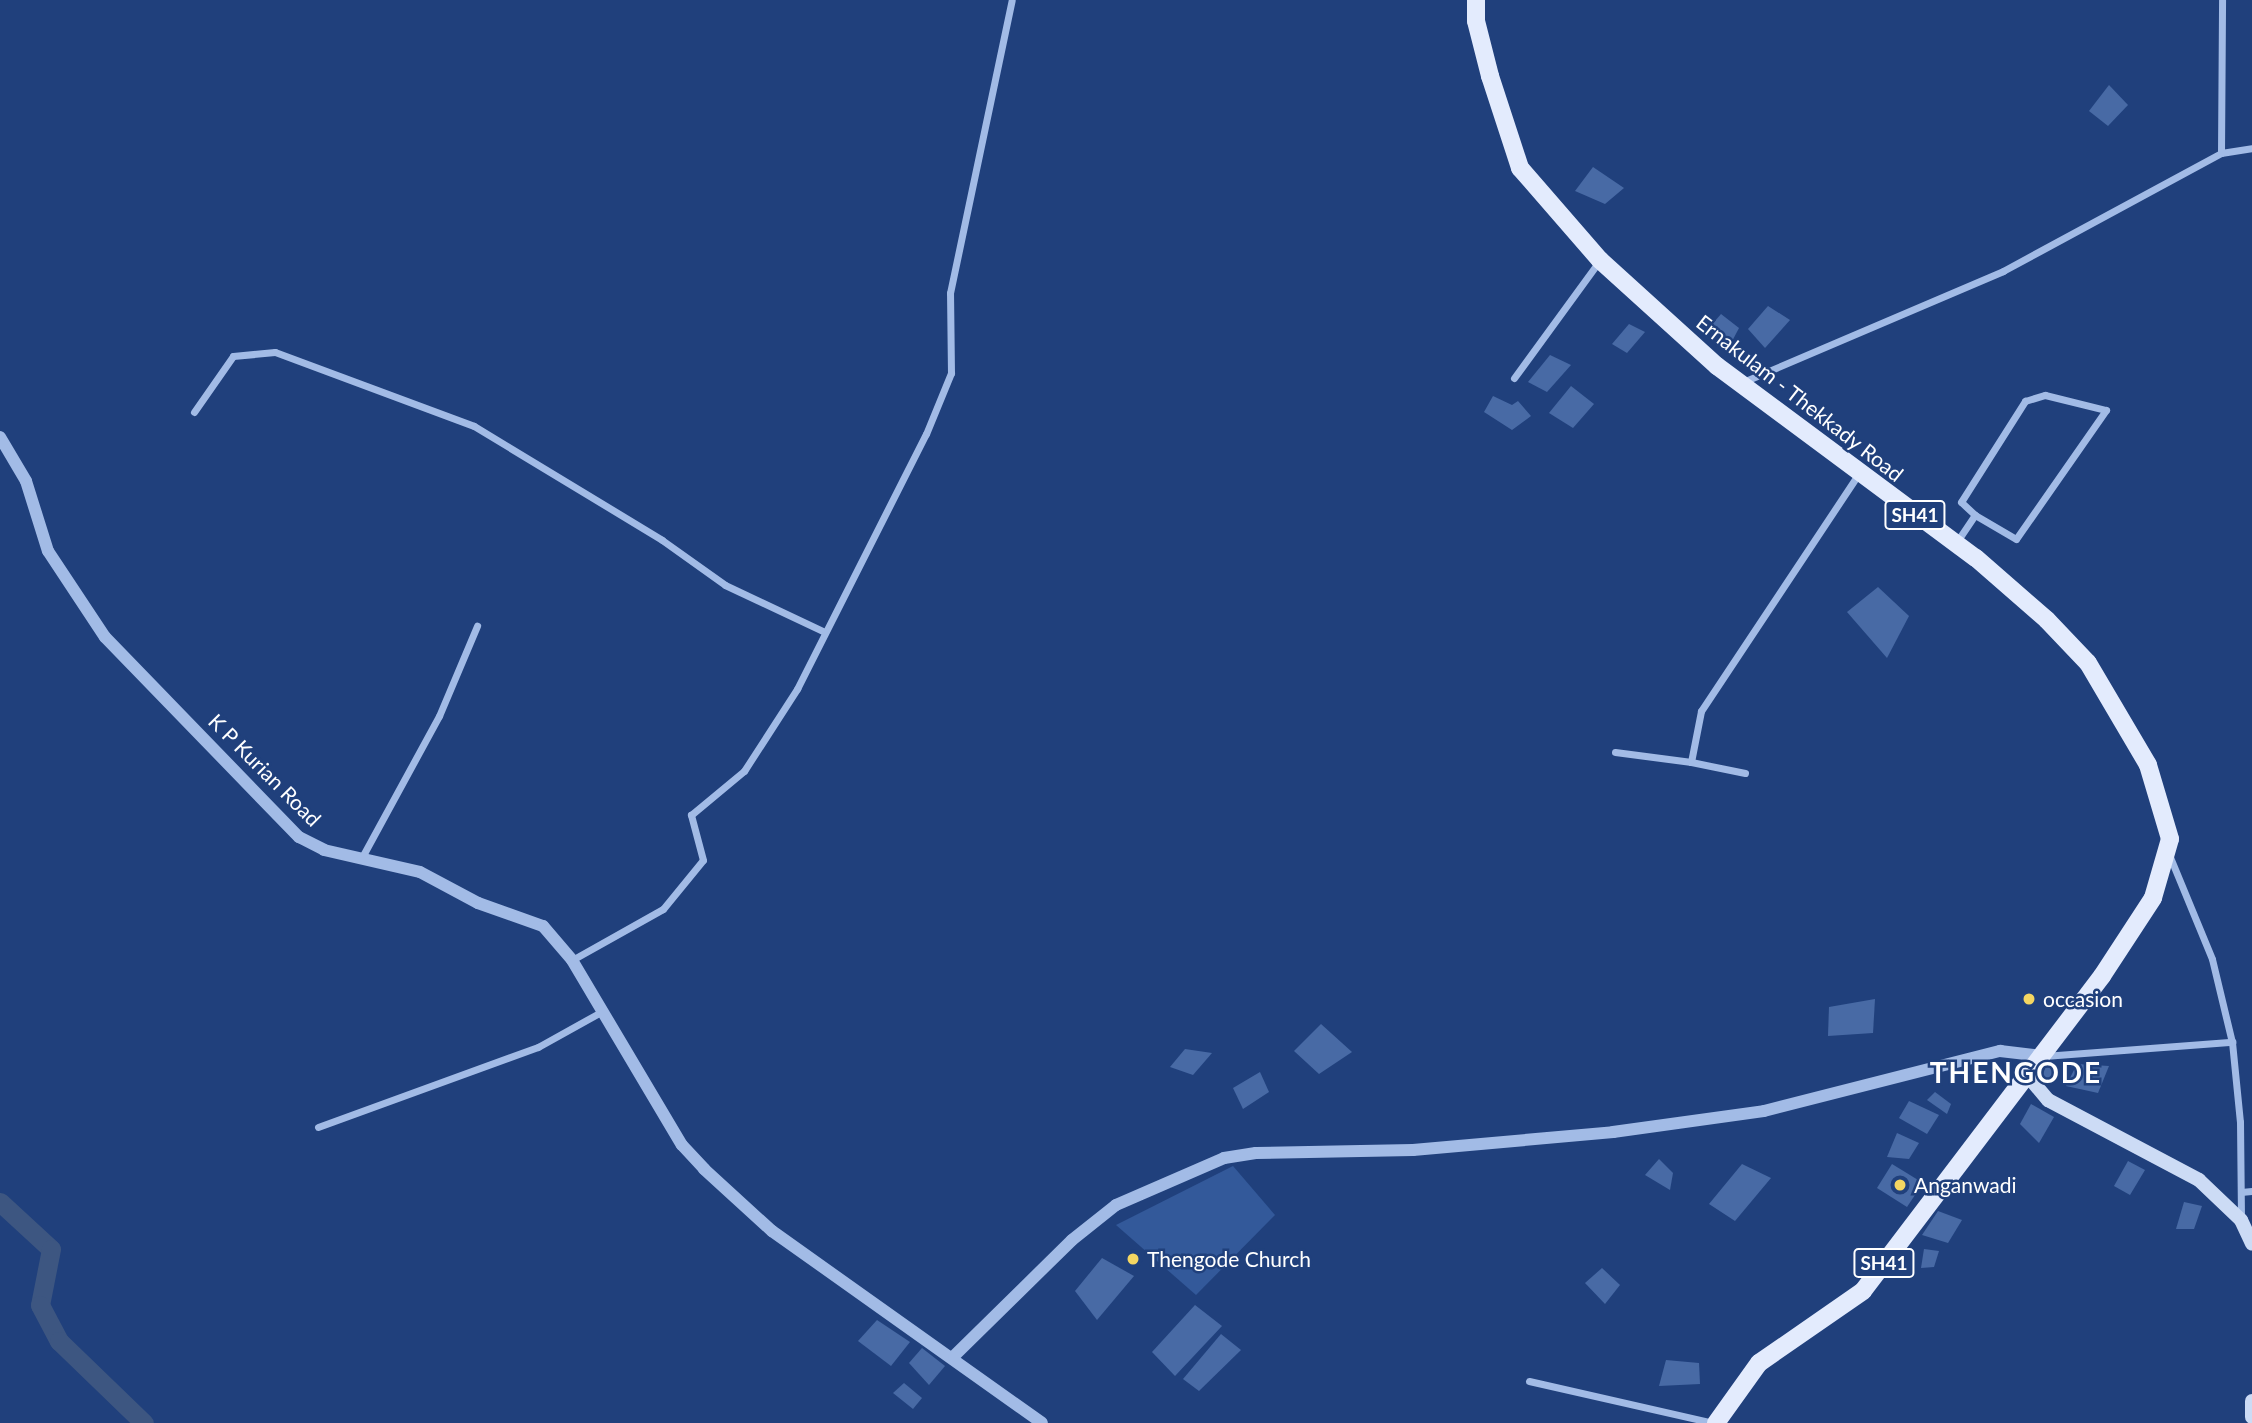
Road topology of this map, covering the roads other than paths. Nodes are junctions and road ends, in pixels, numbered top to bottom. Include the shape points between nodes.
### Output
1 (1012, 0) edge
2 (1476, 0) edge
3 (2222, 0) edge
4 (2252, 148) edge
5 (2221, 153) junction
6 (1600, 260) junction
7 (1514, 378) dead end
8 (1739, 383) junction
9 (194, 412) dead end
10 (0, 437) edge
11 (1858, 475) junction
12 (1975, 515) junction
13 (1955, 543) junction
14 (477, 626) dead end
15 (825, 632) junction
16 (1615, 752) dead end
17 (1691, 762) junction
18 (1745, 773) dead end
19 (2168, 854) junction
20 (361, 859) junction
21 (572, 960) junction
22 (599, 1013) junction
23 (2232, 1042) junction
24 (2043, 1056) junction
25 (2028, 1075) junction
26 (318, 1127) dead end
27 (2252, 1191) edge
28 (2241, 1192) junction
29 (2242, 1220) junction
30 (2252, 1244) edge
31 (954, 1356) junction
32 (1528, 1381) dead end
33 (2252, 1401) edge
34 (2252, 1417) edge
35 (1042, 1423) edge
36 (1715, 1423) edge

1 - 15 street via 950,293 951,373 926,434
2 - 6 main road, Ernakulam - Thekkady Road / SH41 via 1476,21 1490,76 1520,168
3 - 5 street
4 - 5 street
5 - 8 street via 2003,271
6 - 7 street
6 - 8 main road, Ernakulam - Thekkady Road / SH41
8 - 11 main road, Ernakulam - Thekkady Road / SH41
9 - 15 street via 233,356 275,352 474,426 662,540 725,585
10 - 20 street, K P Kurian Road via 26,481 48,551 105,637 299,837 324,850
11 - 13 main road, Ernakulam - Thekkady Road / SH41
11 - 17 street via 1701,711
12 - 12 street via 1961,502 2025,401 2045,395 2106,410 2016,539
12 - 13 street
13 - 19 main road, Ernakulam - Thekkady Road / SH41 via 2047,620 2088,663 2148,765 2170,839
14 - 20 street via 439,716
15 - 21 street via 797,689 744,771 691,815 703,860 663,909
16 - 17 street
17 - 18 street
19 - 23 street via 2212,959
19 - 24 main road, Ernakulam - Thekkady Road / SH41 via 2153,898
20 - 21 street, K P Kurian Road via 420,872 478,903 543,926
21 - 22 street, K P Kurian Road
22 - 26 street via 538,1047
22 - 31 street, K P Kurian Road via 682,1145 704,1169 772,1231
23 - 24 street
23 - 28 street
24 - 25 main road, Ernakulam - Thekkady Road / SH41
24 - 31 street via 2000,1051 1764,1111 1613,1132 1413,1150 1256,1153 1224,1158 1116,1205 1072,1240
25 - 29 main road via 2048,1100 2199,1180
25 - 36 main road, Ernakulam - Thekkady Road / SH41 via 1863,1292 1759,1363
27 - 28 street
28 - 29 street
29 - 30 main road
31 - 35 street, K P Kurian Road
32 - 36 street
33 - 34 main road

